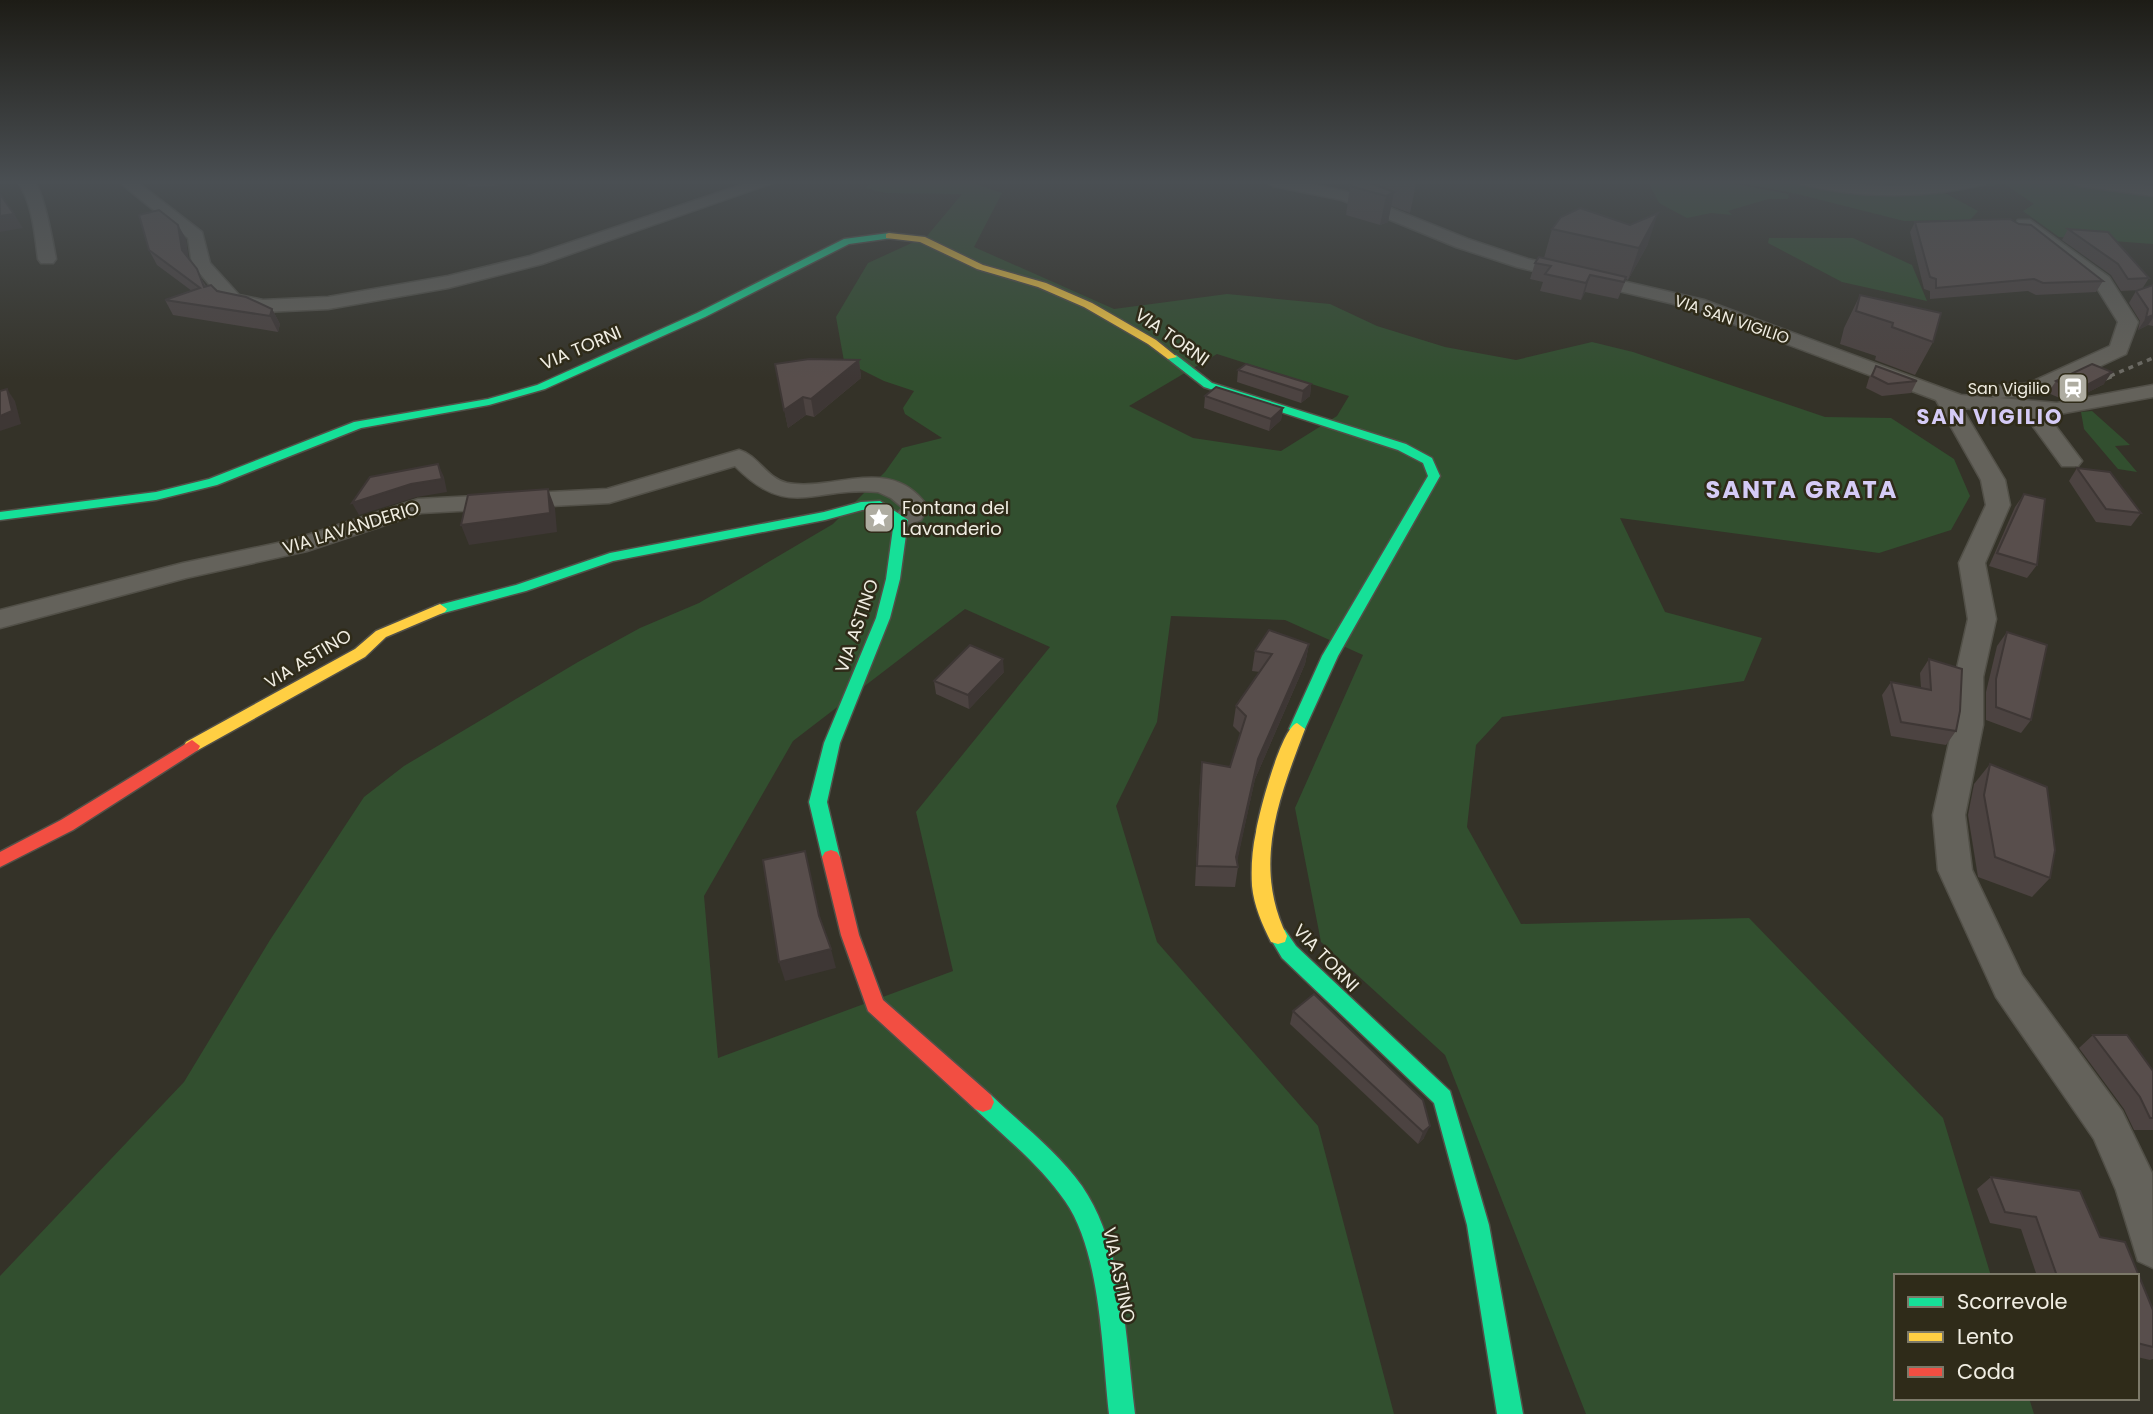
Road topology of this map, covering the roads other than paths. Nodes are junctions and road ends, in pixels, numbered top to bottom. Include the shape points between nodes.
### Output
1 (45, 247) edge
2 (199, 247) edge
3 (573, 247) edge
4 (835, 247) edge
5 (939, 247) edge
6 (1474, 247) edge
7 (2056, 247) edge
8 (47, 259) dead end
9 (2153, 391) edge
10 (1944, 396) junction
11 (2031, 408) junction
12 (2070, 461) dead end
13 (0, 516) edge
14 (901, 520) junction
15 (0, 619) edge
16 (0, 860) edge
17 (2153, 1246) edge
18 (1122, 1414) edge
19 (1510, 1414) edge

1 - 8 street
2 - 3 street via 201,264 232,299 290,306 390,294
4 - 13 street, VIA TORNI via 701,315 541,387 489,402 358,425 213,482 156,496
5 - 19 street, VIA TORNI via 980,267 1042,285 1088,305 1152,342 1208,385 1402,447 1428,461 1434,475 1305,708 1277,780 1258,877 1266,918 1289,952 1443,1098 1478,1225
6 - 10 street, VIA SAN VIGILIO via 1697,304
7 - 10 street via 2102,281 2128,322 2119,349 2033,389
9 - 11 street, VIA SAN VIGILIO via 2068,408
10 - 11 street, VIA SAN VIGILIO
10 - 17 street via 1993,480 1997,505 1972,563 1982,619 1969,677 1968,724 1949,814 1955,870 2009,986 2108,1125 2137,1188
11 - 12 street
14 - 15 street, VIA LAVANDERIO via 916,508 906,495 871,484 800,490 773,487 739,457 609,496 418,506 298,546
14 - 16 street, VIA ASTINO via 880,505 861,506 610,557 403,622 350,659 198,742 67,825
14 - 18 street, VIA ASTINO via 883,618 832,743 818,802 850,935 875,1005 946,1066 1075,1196 1094,1234

